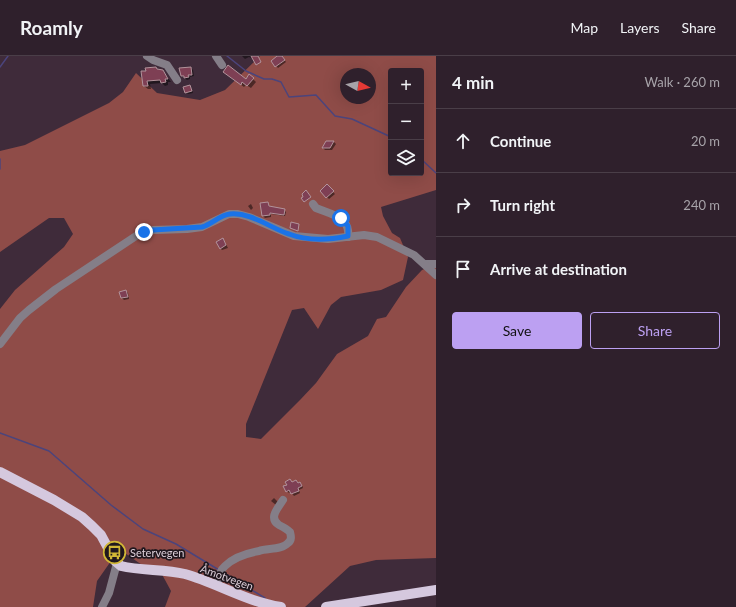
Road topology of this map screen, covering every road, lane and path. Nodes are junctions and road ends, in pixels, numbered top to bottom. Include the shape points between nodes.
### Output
1 (147, 56) edge
2 (216, 56) edge
3 (222, 65) dead end
4 (177, 80) dead end
5 (313, 204) dead end
6 (348, 236) junction
7 (425, 264) junction
8 (436, 264) edge
9 (436, 275) edge
10 (0, 344) edge
11 (0, 472) edge
12 (283, 500) dead end
13 (117, 563) junction
14 (217, 586) junction
15 (436, 590) edge
16 (367, 604) edge
17 (102, 607) edge
18 (280, 607) edge
19 (326, 607) edge

1 - 4 street via 167,65
2 - 3 street
5 - 6 street via 316,208 341,218 348,228
6 - 7 street via 377,237 414,255
6 - 10 street via 328,239 294,236 249,217 232,214 202,227 144,232 56,289 20,318
7 - 8 street
7 - 9 street
11 - 13 main road via 74,511 101,535
12 - 14 street via 274,518 275,522 290,532 290,542 280,547 258,550 229,562 222,570
13 - 14 main road, Åmotvegen via 178,573
13 - 17 street via 109,593
14 - 18 main road, Åmotvegen
15 - 16 main road
16 - 19 main road

